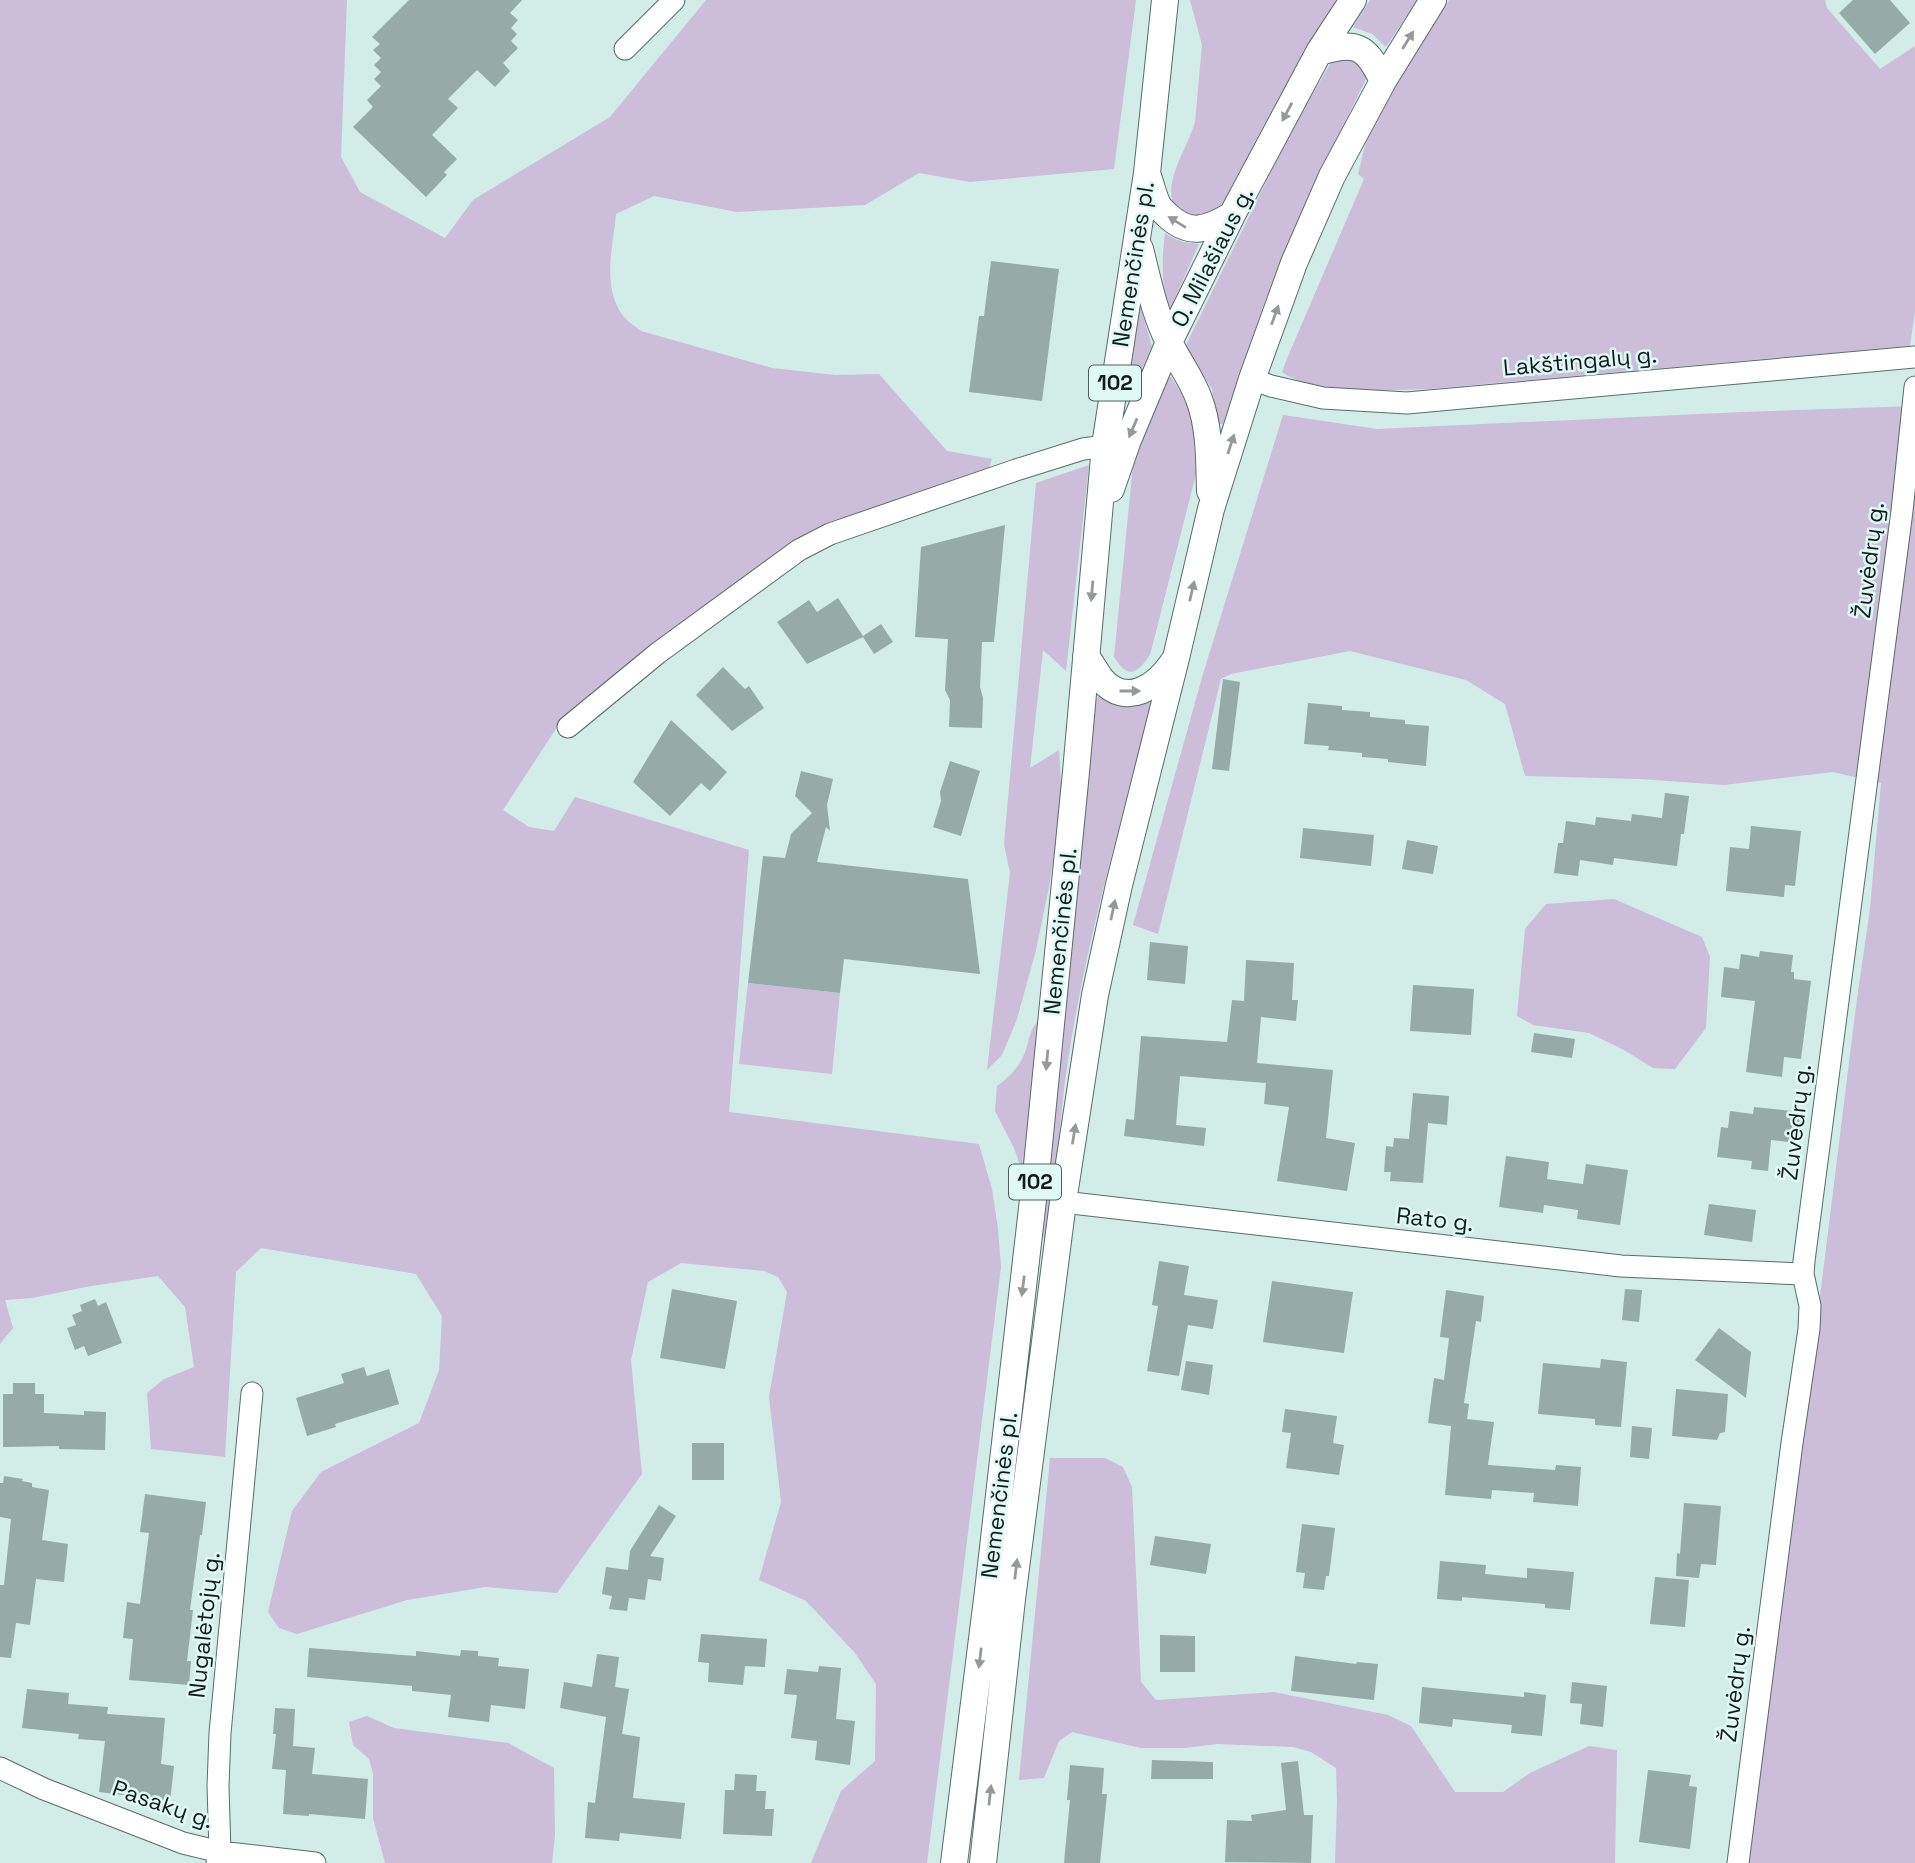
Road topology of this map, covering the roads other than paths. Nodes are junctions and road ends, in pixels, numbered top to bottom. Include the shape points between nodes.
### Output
1 (674, 0) edge
2 (1164, 0) edge
3 (1353, 0) edge
4 (1433, 0) edge
5 (625, 49) dead end
6 (1319, 52) junction
7 (1382, 80) junction
8 (1147, 173) junction
9 (1232, 215) junction
10 (1137, 240) junction
11 (1169, 342) junction
12 (1915, 357) edge
13 (1252, 379) junction
14 (1915, 387) edge
15 (1105, 446) junction
16 (1210, 509) junction
17 (1098, 527) junction
18 (1086, 656) junction
19 (1176, 658) junction
20 (568, 727) dead end
21 (1063, 1202) junction
22 (1803, 1274) junction
23 (252, 1393) dead end
24 (0, 1768) edge
25 (218, 1857) edge
26 (315, 1863) edge
27 (954, 1863) edge
28 (983, 1863) edge
29 (1738, 1863) edge

1 - 5 street
2 - 8 main road, Nemenčinės pl. / 102
3 - 6 main road, O. Milašiaus g.
7 -> 4 main road
6 - 7 main road via 1341,45 1359,48 1374,61
6 -> 9 main road, O. Milašiaus g.
13 -> 7 main road via 1299,251
9 -> 8 main road via 1212,227 1183,227 1158,206
8 - 10 main road, Nemenčinės pl. / 102
9 - 11 main road, O. Milašiaus g.
10 - 11 main road, 102
10 - 15 main road, Nemenčinės pl. / 102
11 - 16 main road, 102 via 1200,401 1208,438
11 -> 17 main road, O. Milašiaus g.
12 - 13 street, Lakštingalų g. via 1407,403 1323,398
16 -> 13 main road
14 - 22 street, Žuvėdrų g.
15 - 17 main road, Nemenčinės pl. / 102
15 - 20 street via 1016,470 830,534 799,550 658,653
19 -> 16 main road, Nemenčinės pl. / 102
17 -> 18 main road, Nemenčinės pl. / 102
18 -> 19 main road via 1102,680 1117,691 1133,693 1153,685
18 -> 27 main road, Nemenčinės pl. / 102 via 1036,1177
21 -> 19 main road, Nemenčinės pl. / 102 via 1095,995
21 - 22 street, Rato g. via 1621,1266
28 -> 21 main road, Nemenčinės pl. / 102
22 - 29 street, Žuvėdrų g. via 1809,1329
23 - 25 street, Nugalėtojų g. via 220,1733
24 - 25 street, Pasakų g.
25 - 26 street, Pasakų g.

